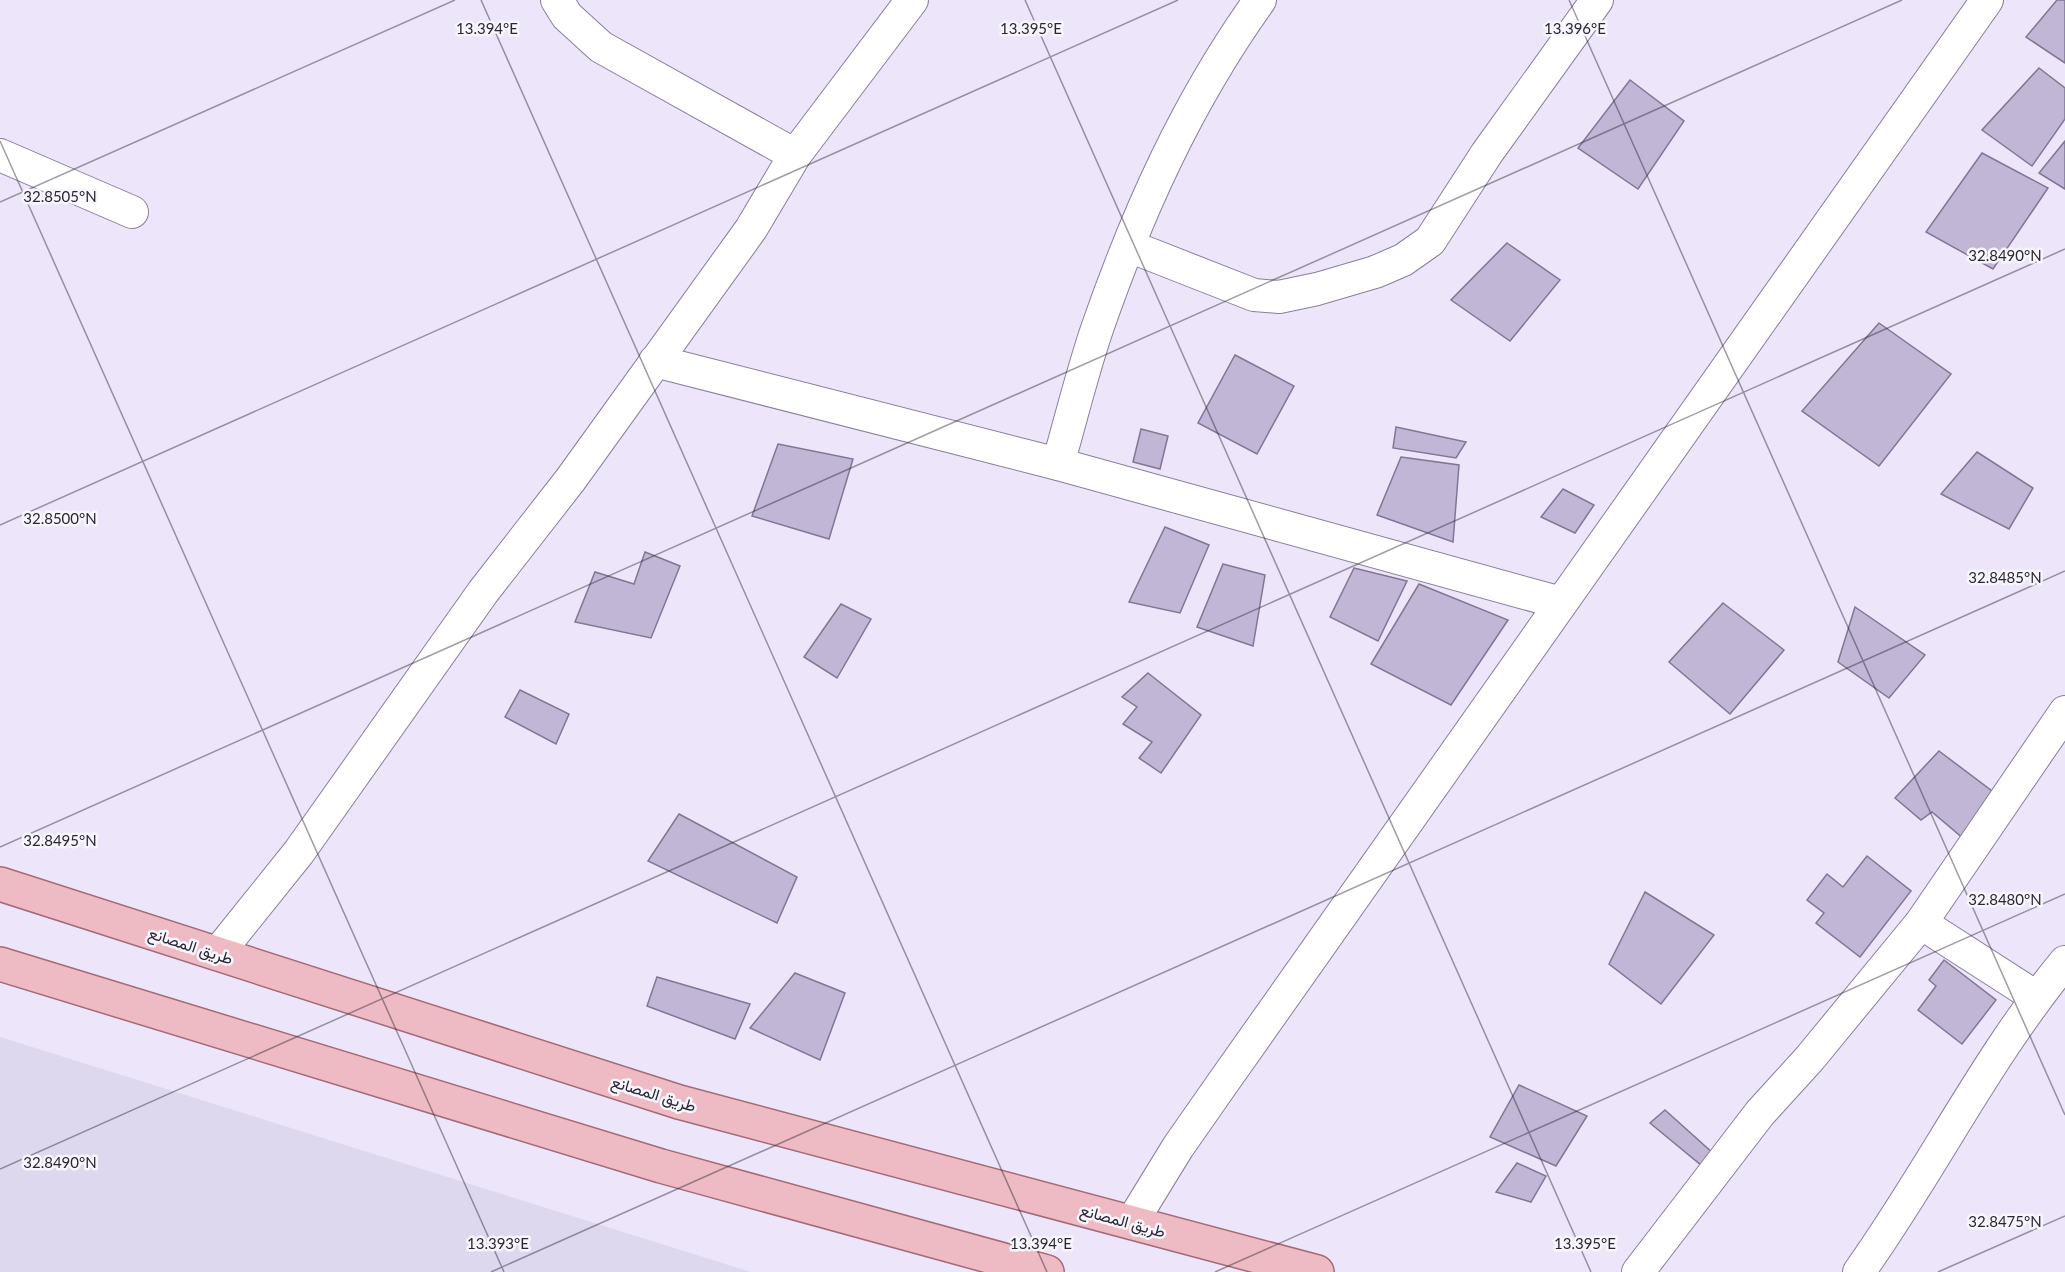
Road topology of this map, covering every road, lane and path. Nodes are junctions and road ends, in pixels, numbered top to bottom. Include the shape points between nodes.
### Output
1 (557, 0) edge
2 (912, 0) edge
3 (1260, 0) edge
4 (1597, 0) edge
5 (1987, 0) edge
6 (0, 155) edge
7 (795, 155) junction
8 (132, 212) dead end
9 (1129, 246) junction
10 (655, 361) junction
11 (1058, 464) junction
12 (1561, 603) junction
13 (2065, 712) edge
14 (0, 884) edge
15 (1922, 923) junction
16 (218, 953) junction
17 (2065, 962) edge
18 (0, 964) edge
19 (2036, 997) junction
20 (1131, 1221) junction
21 (1047, 1272) edge
22 (1317, 1272) edge
23 (1638, 1272) edge
24 (1859, 1272) edge

1 - 7 street via 567,16 600,47
2 - 7 street
3 - 9 street via 1194,103 1153,184
4 - 9 street via 1487,153 1430,241 1403,260 1375,272 1279,297 1254,295
5 - 12 street
6 - 8 street
7 - 10 street via 751,229
9 - 11 street via 1097,330
10 - 11 street
10 - 16 street via 571,479 483,592 299,852
11 - 12 street
12 - 20 street via 1178,1147
13 - 15 street
14 - 16 main road, طريق المصانع
15 - 19 street
15 - 23 street via 1760,1113
16 - 20 main road, طريق المصانع via 679,1102
17 - 19 street
18 - 21 main road via 661,1166
19 - 24 street
20 - 22 main road, طريق المصانع

